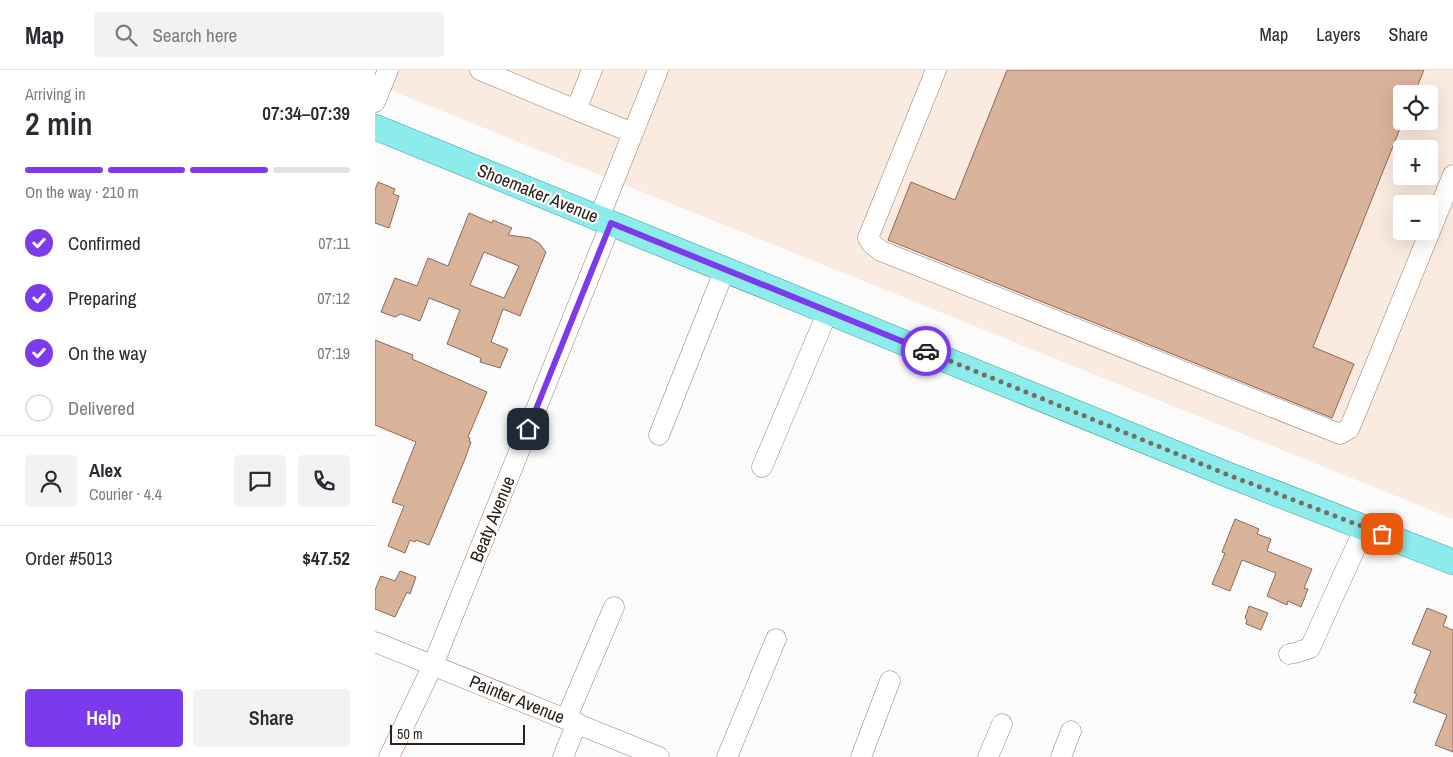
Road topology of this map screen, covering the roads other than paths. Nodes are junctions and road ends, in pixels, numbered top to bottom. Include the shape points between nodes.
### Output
1 (388, 70) edge
2 (480, 70) edge
3 (592, 70) edge
4 (658, 70) edge
5 (935, 70) edge
6 (375, 102) edge
7 (576, 110) junction
8 (375, 127) edge
9 (633, 132) junction
10 (1453, 175) edge
11 (605, 220) junction
12 (725, 269) junction
13 (828, 311) junction
14 (659, 435) dead end
15 (762, 467) dead end
16 (1365, 528) junction
17 (1453, 562) edge
18 (614, 607) dead end
19 (776, 639) dead end
20 (375, 642) edge
21 (1289, 654) dead end
22 (433, 665) junction
23 (890, 681) dead end
24 (571, 721) junction
25 (1001, 724) dead end
26 (1071, 730) dead end
27 (389, 757) edge
28 (563, 757) edge
29 (659, 757) edge
30 (727, 757) edge
31 (861, 757) edge
32 (988, 757) edge
33 (1061, 757) edge

1 - 6 street
2 - 7 street
3 - 7 street
4 - 9 street, Beaty Avenue
5 - 10 street via 868,238 872,244 1340,434 1349,428 1355,415
7 - 9 street
8 - 11 main road, Shoemaker Avenue
9 - 11 street, Beaty Avenue
11 - 12 main road, Shoemaker Avenue
11 - 22 street, Beaty Avenue
12 - 13 main road, Shoemaker Avenue
12 - 14 street
13 - 15 street
13 - 16 main road, Shoemaker Avenue
16 - 17 main road, Shoemaker Avenue
16 - 21 street via 1310,648
18 - 24 street
19 - 30 street
20 - 22 street, Painter Avenue
22 - 24 street, Painter Avenue
22 - 27 street, Beaty Avenue
23 - 31 street
24 - 28 street
24 - 29 street, Painter Avenue
25 - 32 street
26 - 33 street

